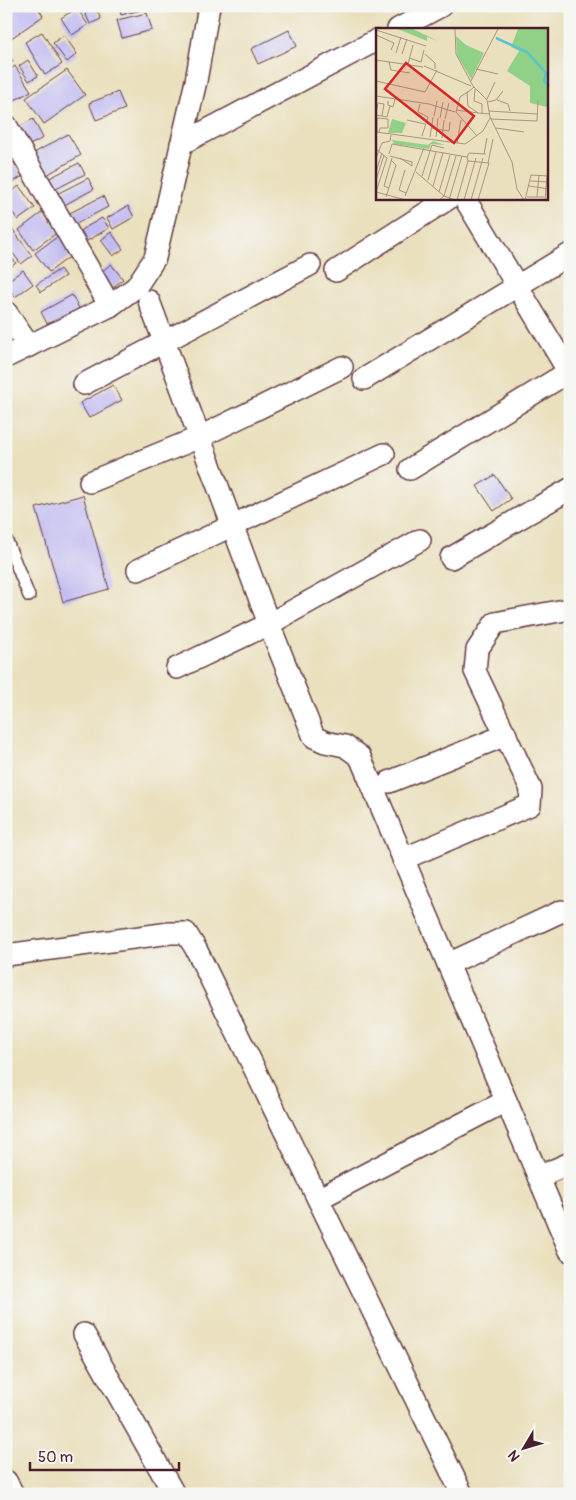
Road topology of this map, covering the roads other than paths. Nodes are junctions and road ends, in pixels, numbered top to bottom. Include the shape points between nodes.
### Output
1 (209, 6) edge
2 (441, 6) edge
3 (400, 28) edge
4 (376, 41) edge
5 (6, 125) edge
6 (181, 144) junction
7 (446, 200) edge
8 (466, 200) edge
9 (570, 254) edge
10 (310, 265) dead end
11 (336, 271) dead end
12 (518, 286) junction
13 (149, 301) dead end
14 (110, 306) junction
15 (6, 312) edge
16 (164, 342) junction
17 (29, 346) junction
18 (6, 357) edge
19 (342, 367) dead end
20 (569, 372) edge
21 (364, 379) dead end
22 (84, 384) dead end
23 (200, 437) junction
24 (384, 454) dead end
25 (410, 469) dead end
26 (90, 482) dead end
27 (570, 489) edge
28 (233, 526) junction
29 (6, 539) edge
30 (420, 540) dead end
31 (451, 558) dead end
32 (138, 570) dead end
33 (28, 596) dead end
34 (570, 609) edge
35 (269, 624) junction
36 (177, 668) dead end
37 (506, 735) junction
38 (389, 782) dead end
39 (403, 859) junction
40 (562, 911) dead end
41 (6, 955) edge
42 (448, 964) junction
43 (506, 1101) junction
44 (570, 1163) edge
45 (538, 1177) junction
46 (318, 1199) junction
47 (570, 1251) edge
48 (84, 1334) dead end
49 (6, 1481) edge
50 (13, 1494) edge
51 (174, 1494) edge
52 (462, 1494) edge

1 - 6 street
2 - 3 street
4 - 6 street
5 - 14 street
6 - 14 street via 155,258 136,287
7 - 11 street
8 - 12 street
9 - 12 street
10 - 16 street
12 - 20 street
12 - 21 street
13 - 16 street
14 - 17 street
15 - 17 street
16 - 22 street
16 - 23 street
17 - 18 street
19 - 23 street
20 - 25 street
23 - 26 street
23 - 28 street
24 - 28 street
27 - 31 street
28 - 32 street
28 - 35 street
29 - 33 lane
30 - 35 street
34 - 37 street via 495,623 477,650 475,671
35 - 36 street
35 - 39 street via 314,737 346,746 360,757
37 - 38 street
37 - 39 street via 531,789 530,805
39 - 42 street
40 - 42 street
41 - 46 street via 186,933
42 - 43 street
43 - 45 street
43 - 46 street
44 - 45 street
45 - 47 street
46 - 52 street
48 - 51 street
49 - 50 street

